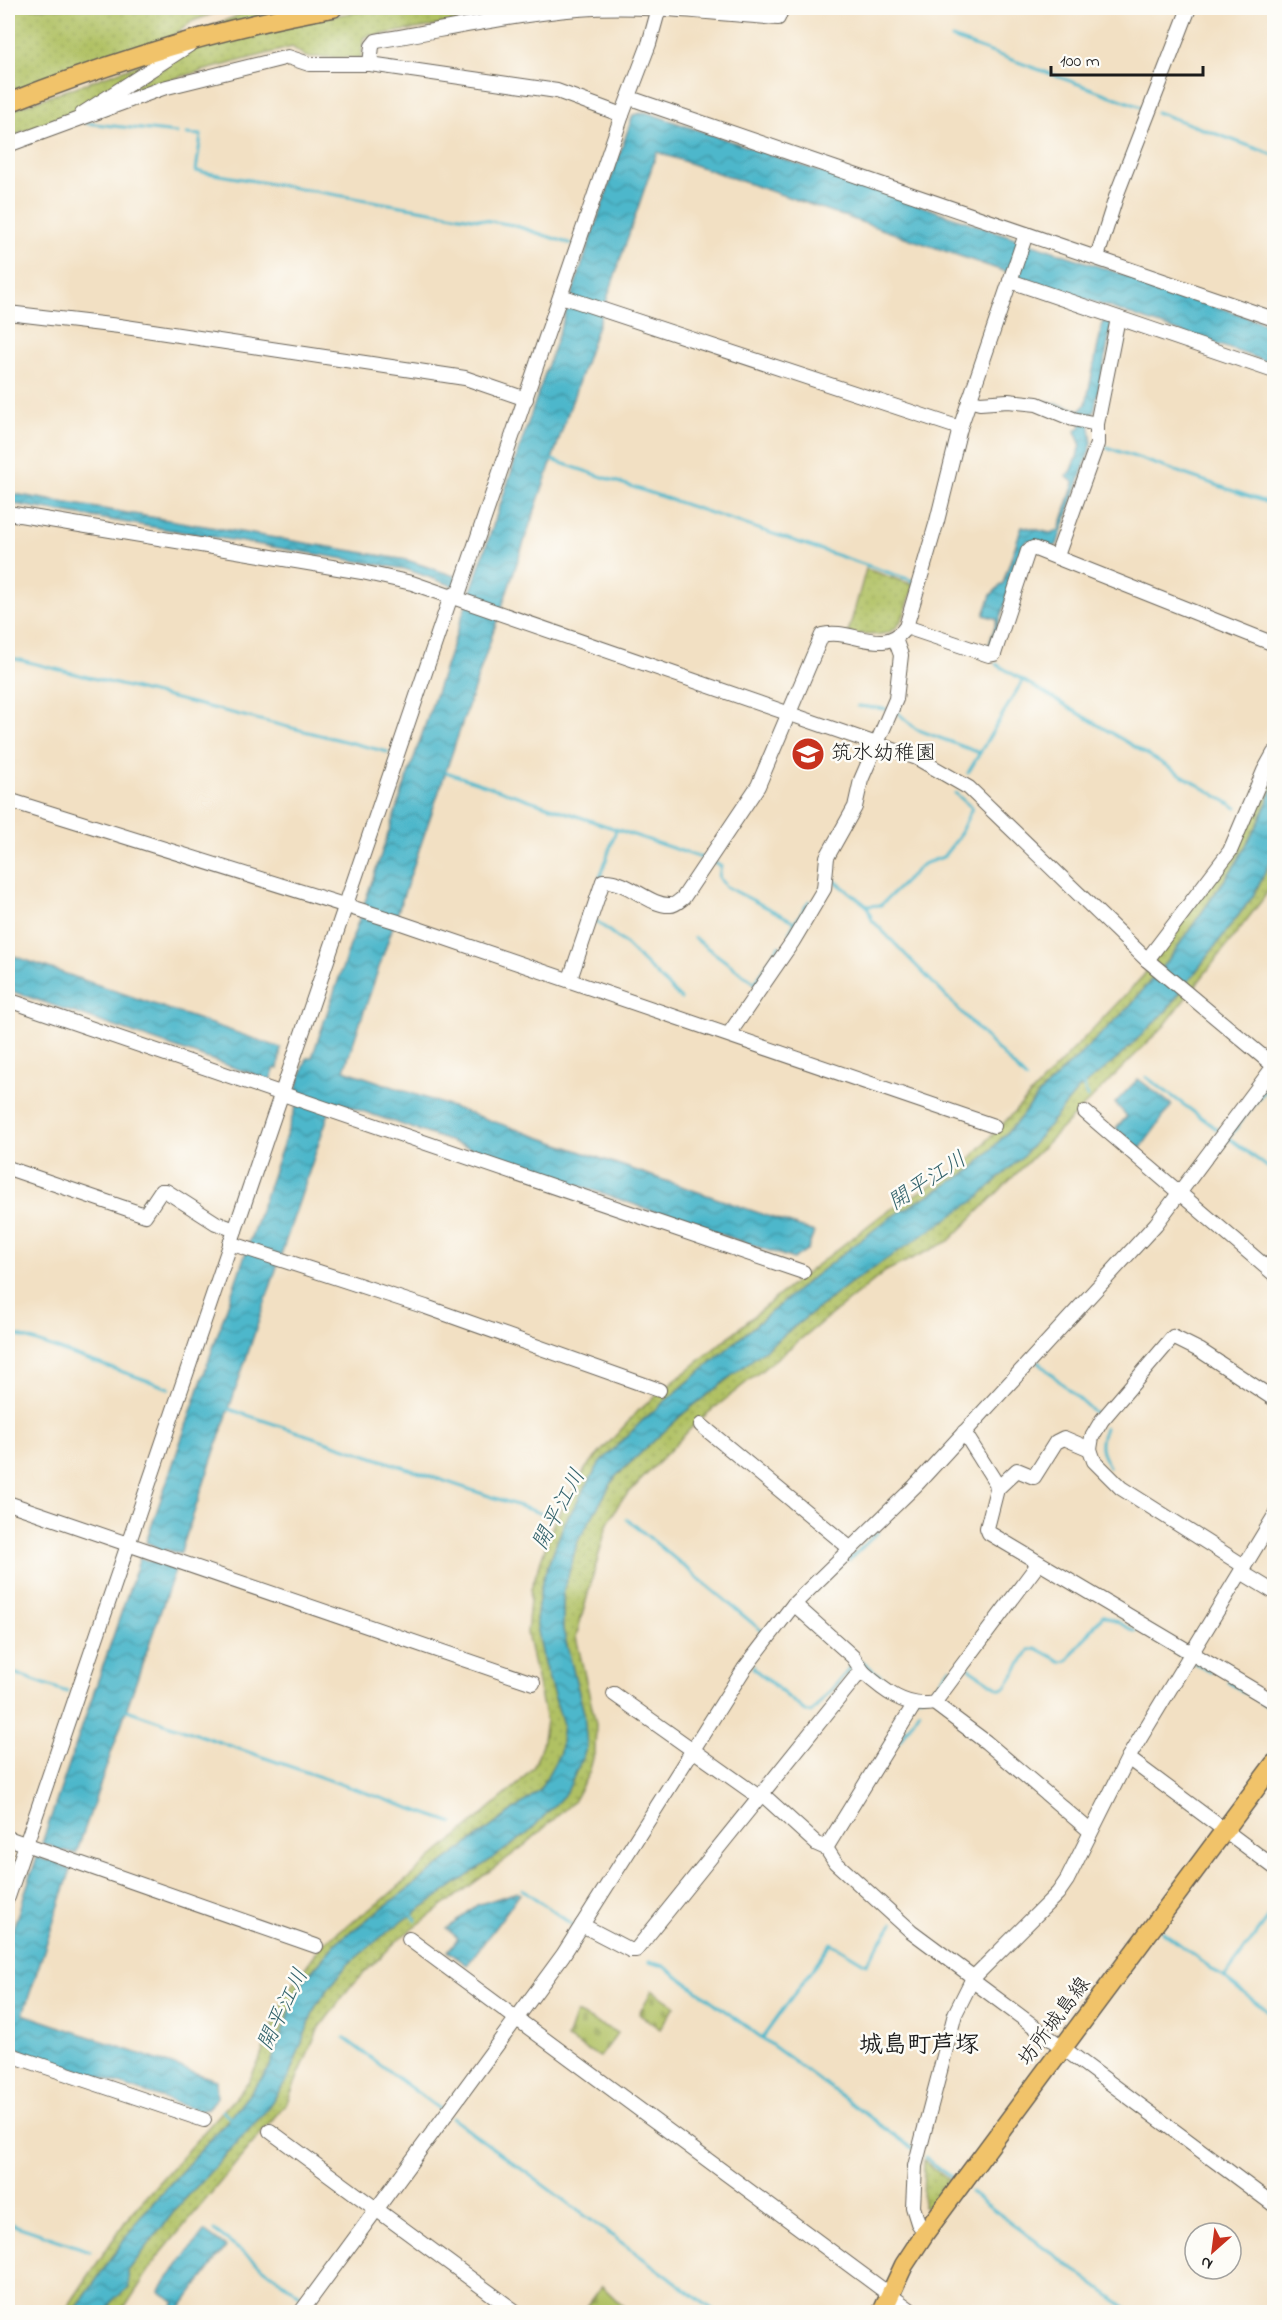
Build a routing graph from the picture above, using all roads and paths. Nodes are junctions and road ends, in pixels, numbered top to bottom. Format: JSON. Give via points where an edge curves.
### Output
{"nodes":[{"id":1,"x":333,"y":8,"type":"edge"},
{"id":2,"x":658,"y":8,"type":"edge"},
{"id":3,"x":782,"y":8,"type":"edge"},
{"id":4,"x":1189,"y":8,"type":"edge"},
{"id":5,"x":192,"y":40,"type":"junction"},
{"id":6,"x":370,"y":64,"type":"junction"},
{"id":7,"x":630,"y":98,"type":"junction"},
{"id":8,"x":8,"y":103,"type":"edge"},
{"id":9,"x":622,"y":115,"type":"junction"},
{"id":10,"x":79,"y":118,"type":"junction"},
{"id":11,"x":8,"y":145,"type":"edge"},
{"id":12,"x":1026,"y":234,"type":"junction"},
{"id":13,"x":1097,"y":257,"type":"junction"},
{"id":14,"x":1010,"y":280,"type":"junction"},
{"id":15,"x":565,"y":296,"type":"junction"},
{"id":16,"x":8,"y":313,"type":"edge"},
{"id":17,"x":1118,"y":318,"type":"junction"},
{"id":18,"x":1275,"y":319,"type":"edge"},
{"id":19,"x":1275,"y":371,"type":"edge"},
{"id":20,"x":526,"y":399,"type":"junction"},
{"id":21,"x":969,"y":400,"type":"junction"},
{"id":22,"x":1090,"y":422,"type":"junction"},
{"id":23,"x":960,"y":428,"type":"junction"},
{"id":24,"x":9,"y":518,"type":"edge"},
{"id":25,"x":1057,"y":556,"type":"junction"},
{"id":26,"x":452,"y":596,"type":"junction"},
{"id":27,"x":906,"y":627,"type":"junction"},
{"id":28,"x":895,"y":639,"type":"junction"},
{"id":29,"x":1275,"y":644,"type":"edge"},
{"id":30,"x":789,"y":714,"type":"junction"},
{"id":31,"x":876,"y":744,"type":"junction"},
{"id":32,"x":1275,"y":753,"type":"edge"},
{"id":33,"x":8,"y":800,"type":"edge"},
{"id":34,"x":353,"y":907,"type":"junction"},
{"id":35,"x":1149,"y":961,"type":"junction"},
{"id":36,"x":570,"y":979,"type":"junction"},
{"id":37,"x":8,"y":1000,"type":"edge"},
{"id":38,"x":729,"y":1034,"type":"junction"},
{"id":39,"x":1275,"y":1066,"type":"edge"},
{"id":40,"x":281,"y":1094,"type":"junction"},
{"id":41,"x":1085,"y":1112,"type":"dead end"},
{"id":42,"x":994,"y":1126,"type":"dead end"},
{"id":43,"x":8,"y":1168,"type":"edge"},
{"id":44,"x":1180,"y":1194,"type":"junction"},
{"id":45,"x":236,"y":1240,"type":"junction"},
{"id":46,"x":803,"y":1272,"type":"dead end"},
{"id":47,"x":1275,"y":1274,"type":"edge"},
{"id":48,"x":659,"y":1390,"type":"dead end"},
{"id":49,"x":1275,"y":1399,"type":"edge"},
{"id":50,"x":701,"y":1425,"type":"dead end"},
{"id":51,"x":964,"y":1432,"type":"junction"},
{"id":52,"x":1090,"y":1449,"type":"junction"},
{"id":53,"x":997,"y":1489,"type":"junction"},
{"id":54,"x":8,"y":1503,"type":"edge"},
{"id":55,"x":1275,"y":1517,"type":"edge"},
{"id":56,"x":127,"y":1545,"type":"junction"},
{"id":57,"x":851,"y":1549,"type":"junction"},
{"id":58,"x":1039,"y":1563,"type":"junction"},
{"id":59,"x":1243,"y":1569,"type":"junction"},
{"id":60,"x":1275,"y":1592,"type":"edge"},
{"id":61,"x":794,"y":1604,"type":"junction"},
{"id":62,"x":1192,"y":1653,"type":"junction"},
{"id":63,"x":863,"y":1672,"type":"junction"},
{"id":64,"x":533,"y":1683,"type":"dead end"},
{"id":65,"x":614,"y":1694,"type":"dead end"},
{"id":66,"x":1275,"y":1702,"type":"edge"},
{"id":67,"x":934,"y":1703,"type":"junction"},
{"id":68,"x":914,"y":1705,"type":"junction"},
{"id":69,"x":693,"y":1751,"type":"junction"},
{"id":70,"x":1128,"y":1758,"type":"junction"},
{"id":71,"x":1275,"y":1764,"type":"edge"},
{"id":72,"x":760,"y":1796,"type":"junction"},
{"id":73,"x":1225,"y":1830,"type":"junction"},
{"id":74,"x":1090,"y":1831,"type":"junction"},
{"id":75,"x":8,"y":1838,"type":"edge"},
{"id":76,"x":26,"y":1844,"type":"junction"},
{"id":77,"x":826,"y":1848,"type":"junction"},
{"id":78,"x":1275,"y":1867,"type":"edge"},
{"id":79,"x":8,"y":1897,"type":"edge"},
{"id":80,"x":582,"y":1925,"type":"junction"},
{"id":81,"x":409,"y":1939,"type":"dead end"},
{"id":82,"x":316,"y":1946,"type":"dead end"},
{"id":83,"x":973,"y":1978,"type":"junction"},
{"id":84,"x":516,"y":2020,"type":"junction"},
{"id":85,"x":1063,"y":2048,"type":"junction"},
{"id":86,"x":8,"y":2054,"type":"edge"},
{"id":87,"x":204,"y":2120,"type":"dead end"},
{"id":88,"x":270,"y":2132,"type":"dead end"},
{"id":89,"x":1275,"y":2205,"type":"edge"},
{"id":90,"x":376,"y":2210,"type":"junction"},
{"id":91,"x":925,"y":2233,"type":"junction"},
{"id":92,"x":888,"y":2294,"type":"junction"},
{"id":93,"x":301,"y":2313,"type":"edge"},
{"id":94,"x":516,"y":2313,"type":"edge"},
{"id":95,"x":882,"y":2313,"type":"edge"},
{"id":96,"x":913,"y":2313,"type":"edge"}],
"edges":[{"from":1,"to":5,"type":"main road"},
{"from":2,"to":3,"type":"street","via":[[778,18]]},
{"from":2,"to":6,"type":"street","via":[[569,10],[376,40]]},
{"from":2,"to":7,"type":"street"},
{"from":4,"to":13,"type":"street","via":[[1118,191]]},
{"from":5,"to":8,"type":"main road"},
{"from":5,"to":10,"type":"street"},
{"from":6,"to":9,"type":"street","via":[[556,91]]},
{"from":6,"to":10,"type":"street","via":[[309,64],[288,57],[163,88]]},
{"from":7,"to":9,"type":"street"},
{"from":7,"to":12,"type":"street"},
{"from":9,"to":15,"type":"street"},
{"from":10,"to":11,"type":"street"},
{"from":12,"to":13,"type":"street"},
{"from":12,"to":14,"type":"street"},
{"from":13,"to":18,"type":"street"},
{"from":14,"to":17,"type":"street"},
{"from":14,"to":21,"type":"street"},
{"from":15,"to":20,"type":"street"},
{"from":15,"to":23,"type":"street"},
{"from":16,"to":20,"type":"street","via":[[465,378]]},
{"from":17,"to":19,"type":"street"},
{"from":17,"to":22,"type":"street"},
{"from":20,"to":26,"type":"street","via":[[459,592]]},
{"from":21,"to":22,"type":"street","via":[[1037,404]]},
{"from":21,"to":23,"type":"street"},
{"from":22,"to":25,"type":"street","via":[[1097,444]]},
{"from":23,"to":27,"type":"street"},
{"from":24,"to":26,"type":"street","via":[[362,572]]},
{"from":25,"to":27,"type":"street","via":[[1029,549],[994,654]]},
{"from":25,"to":29,"type":"street"},
{"from":26,"to":30,"type":"street"},
{"from":26,"to":34,"type":"street"},
{"from":27,"to":28,"type":"street"},
{"from":28,"to":30,"type":"street","via":[[880,642],[822,635]]},
{"from":28,"to":31,"type":"street","via":[[901,655],[896,699]]},
{"from":30,"to":31,"type":"street"},
{"from":30,"to":36,"type":"street","via":[[750,800],[683,898],[667,905],[627,886],[603,881]]},
{"from":31,"to":35,"type":"street","via":[[917,758],[969,788]]},
{"from":31,"to":38,"type":"street","via":[[855,807],[827,857],[822,893]]},
{"from":32,"to":35,"type":"street","via":[[1263,771],[1230,850]]},
{"from":33,"to":34,"type":"street"},
{"from":34,"to":36,"type":"street"},
{"from":34,"to":40,"type":"street"},
{"from":35,"to":39,"type":"street"},
{"from":36,"to":38,"type":"street"},
{"from":37,"to":40,"type":"street"},
{"from":38,"to":42,"type":"street"},
{"from":39,"to":44,"type":"street"},
{"from":40,"to":45,"type":"street"},
{"from":40,"to":46,"type":"street"},
{"from":41,"to":44,"type":"street"},
{"from":43,"to":45,"type":"street","via":[[145,1215],[161,1191],[166,1191]]},
{"from":44,"to":47,"type":"street"},
{"from":44,"to":51,"type":"street"},
{"from":45,"to":48,"type":"street","via":[[287,1263],[426,1306]]},
{"from":45,"to":56,"type":"street"},
{"from":49,"to":52,"type":"street","via":[[1173,1337],[1102,1420]]},
{"from":50,"to":57,"type":"street"},
{"from":51,"to":53,"type":"street"},
{"from":51,"to":57,"type":"street"},
{"from":52,"to":53,"type":"street","via":[[1064,1438],[1056,1442],[1034,1477],[1017,1470]]},
{"from":52,"to":59,"type":"street","via":[[1094,1461],[1121,1488]]},
{"from":53,"to":58,"type":"street","via":[[990,1509],[989,1533]]},
{"from":54,"to":56,"type":"street"},
{"from":55,"to":59,"type":"street"},
{"from":56,"to":64,"type":"street"},
{"from":56,"to":76,"type":"street"},
{"from":57,"to":61,"type":"street"},
{"from":58,"to":62,"type":"street"},
{"from":58,"to":67,"type":"street"},
{"from":59,"to":60,"type":"street"},
{"from":59,"to":62,"type":"street"},
{"from":61,"to":63,"type":"street","via":[[853,1657]]},
{"from":61,"to":69,"type":"street","via":[[744,1669]]},
{"from":62,"to":66,"type":"street"},
{"from":62,"to":70,"type":"street"},
{"from":63,"to":68,"type":"street","via":[[885,1690]]},
{"from":63,"to":72,"type":"street"},
{"from":65,"to":69,"type":"street"},
{"from":67,"to":68,"type":"street"},
{"from":67,"to":74,"type":"street"},
{"from":68,"to":77,"type":"street"},
{"from":69,"to":72,"type":"street"},
{"from":69,"to":80,"type":"street"},
{"from":70,"to":73,"type":"street"},
{"from":70,"to":74,"type":"street"},
{"from":71,"to":73,"type":"main road","name":"坊所城島線"},
{"from":72,"to":77,"type":"street"},
{"from":72,"to":80,"type":"street","via":[[636,1950]]},
{"from":73,"to":78,"type":"street"},
{"from":73,"to":85,"type":"main road","name":"坊所城島線"},
{"from":74,"to":83,"type":"street","via":[[1058,1893]]},
{"from":75,"to":76,"type":"street"},
{"from":76,"to":79,"type":"street"},
{"from":76,"to":82,"type":"street"},
{"from":77,"to":83,"type":"street","via":[[834,1862],[910,1931]]},
{"from":80,"to":84,"type":"street"},
{"from":81,"to":84,"type":"street"},
{"from":83,"to":85,"type":"street"},
{"from":83,"to":91,"type":"street","via":[[955,2014],[915,2166],[913,2207]]},
{"from":84,"to":90,"type":"street"},
{"from":84,"to":92,"type":"street"},
{"from":85,"to":89,"type":"street"},
{"from":85,"to":91,"type":"main road","name":"坊所城島線"},
{"from":86,"to":87,"type":"street"},
{"from":88,"to":90,"type":"street"},
{"from":90,"to":93,"type":"street"},
{"from":90,"to":94,"type":"street"},
{"from":91,"to":92,"type":"main road","name":"坊所城島線"},
{"from":92,"to":95,"type":"main road","name":"坊所城島線"},
{"from":92,"to":96,"type":"street"}]}
